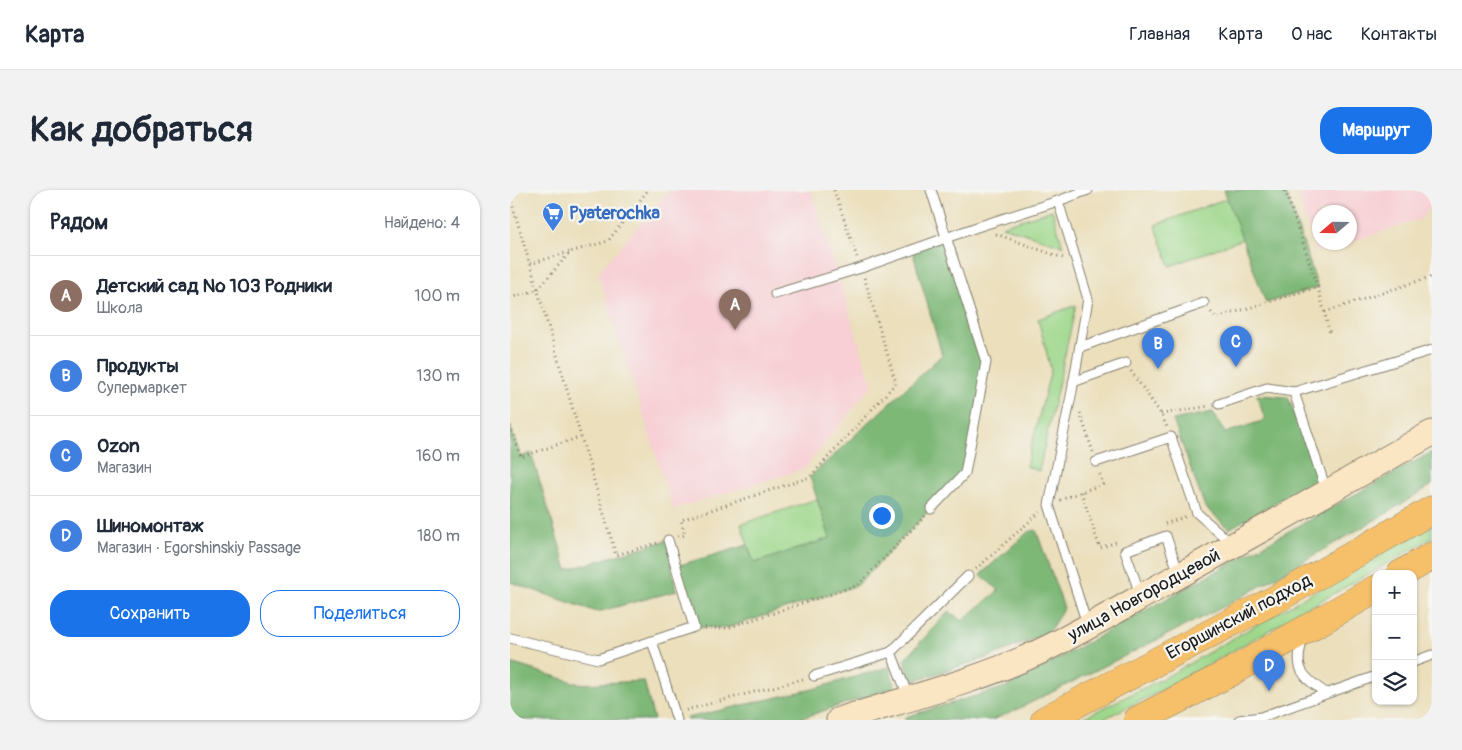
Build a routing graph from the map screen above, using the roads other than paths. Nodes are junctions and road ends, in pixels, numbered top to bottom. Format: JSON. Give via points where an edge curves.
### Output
{"nodes":[{"id":1,"x":931,"y":190,"type":"edge"},
{"id":2,"x":1088,"y":190,"type":"edge"},
{"id":3,"x":1058,"y":201,"type":"junction"},
{"id":4,"x":947,"y":238,"type":"junction"},
{"id":5,"x":775,"y":294,"type":"dead end"},
{"id":6,"x":1204,"y":303,"type":"road end"},
{"id":7,"x":1080,"y":347,"type":"junction"},
{"id":8,"x":1432,"y":350,"type":"edge"},
{"id":9,"x":1126,"y":363,"type":"road end"},
{"id":10,"x":1073,"y":382,"type":"junction"},
{"id":11,"x":1294,"y":392,"type":"junction"},
{"id":12,"x":1219,"y":404,"type":"road end"},
{"id":13,"x":1432,"y":433,"type":"edge"},
{"id":14,"x":1096,"y":462,"type":"dead end"},
{"id":15,"x":1327,"y":493,"type":"junction"},
{"id":16,"x":931,"y":509,"type":"road end"},
{"id":17,"x":1432,"y":510,"type":"edge"},
{"id":18,"x":668,"y":540,"type":"road end"},
{"id":19,"x":1234,"y":546,"type":"junction"},
{"id":20,"x":1432,"y":556,"type":"edge"},
{"id":21,"x":1408,"y":570,"type":"edge"},
{"id":22,"x":1180,"y":575,"type":"junction"},
{"id":23,"x":968,"y":576,"type":"dead end"},
{"id":24,"x":1372,"y":591,"type":"edge"},
{"id":25,"x":1141,"y":597,"type":"junction"},
{"id":26,"x":1088,"y":627,"type":"junction"},
{"id":27,"x":1306,"y":630,"type":"junction"},
{"id":28,"x":510,"y":638,"type":"edge"},
{"id":29,"x":652,"y":641,"type":"junction"},
{"id":30,"x":891,"y":652,"type":"junction"},
{"id":31,"x":1432,"y":655,"type":"edge"},
{"id":32,"x":1417,"y":661,"type":"edge"},
{"id":33,"x":814,"y":676,"type":"road end"},
{"id":34,"x":1372,"y":677,"type":"edge"},
{"id":35,"x":1326,"y":693,"type":"junction"},
{"id":36,"x":909,"y":699,"type":"junction"},
{"id":37,"x":677,"y":717,"type":"edge"},
{"id":38,"x":839,"y":720,"type":"edge"},
{"id":39,"x":1045,"y":720,"type":"edge"},
{"id":40,"x":1138,"y":720,"type":"edge"},
{"id":41,"x":1239,"y":720,"type":"edge"}],
"edges":[{"from":1,"to":4,"type":"lane"},
{"from":2,"to":3,"type":"lane"},
{"from":3,"to":4,"type":"lane"},
{"from":3,"to":7,"type":"lane","via":[[1088,299]]},
{"from":4,"to":5,"type":"lane"},
{"from":4,"to":16,"type":"lane","via":[[986,362],[965,473]]},
{"from":6,"to":7,"type":"lane"},
{"from":7,"to":10,"type":"lane"},
{"from":8,"to":11,"type":"lane"},
{"from":9,"to":10,"type":"lane"},
{"from":10,"to":26,"type":"lane","via":[[1049,505]]},
{"from":11,"to":12,"type":"lane","via":[[1267,388]]},
{"from":11,"to":15,"type":"lane"},
{"from":13,"to":15,"type":"street","name":"улица Новгородцевой"},
{"from":14,"to":19,"type":"lane","via":[[1171,437],[1197,512]]},
{"from":15,"to":19,"type":"street","name":"улица Новгородцевой"},
{"from":17,"to":39,"type":"main road","name":"Егоршинский подход","via":[[1276,599]]},
{"from":18,"to":29,"type":"lane","via":[[694,627]]},
{"from":19,"to":22,"type":"street","name":"улица Новгородцевой"},
{"from":20,"to":21,"type":"main road"},
{"from":22,"to":25,"type":"street","name":"улица Новгородцевой"},
{"from":22,"to":25,"type":"lane","via":[[1166,536],[1125,550]]},
{"from":23,"to":30,"type":"lane"},
{"from":24,"to":27,"type":"main road"},
{"from":25,"to":26,"type":"street","name":"улица Новгородцевой"},
{"from":26,"to":36,"type":"street","name":"улица Новгородцевой","via":[[1001,668]]},
{"from":27,"to":35,"type":"lane","via":[[1299,668]]},
{"from":27,"to":40,"type":"main road"},
{"from":28,"to":29,"type":"lane","via":[[598,659]]},
{"from":29,"to":37,"type":"lane"},
{"from":30,"to":33,"type":"lane"},
{"from":30,"to":36,"type":"lane"},
{"from":31,"to":32,"type":"lane"},
{"from":34,"to":35,"type":"lane"},
{"from":35,"to":41,"type":"lane","via":[[1261,717]]},
{"from":36,"to":38,"type":"street","name":"улица Новгородцевой"}]}
